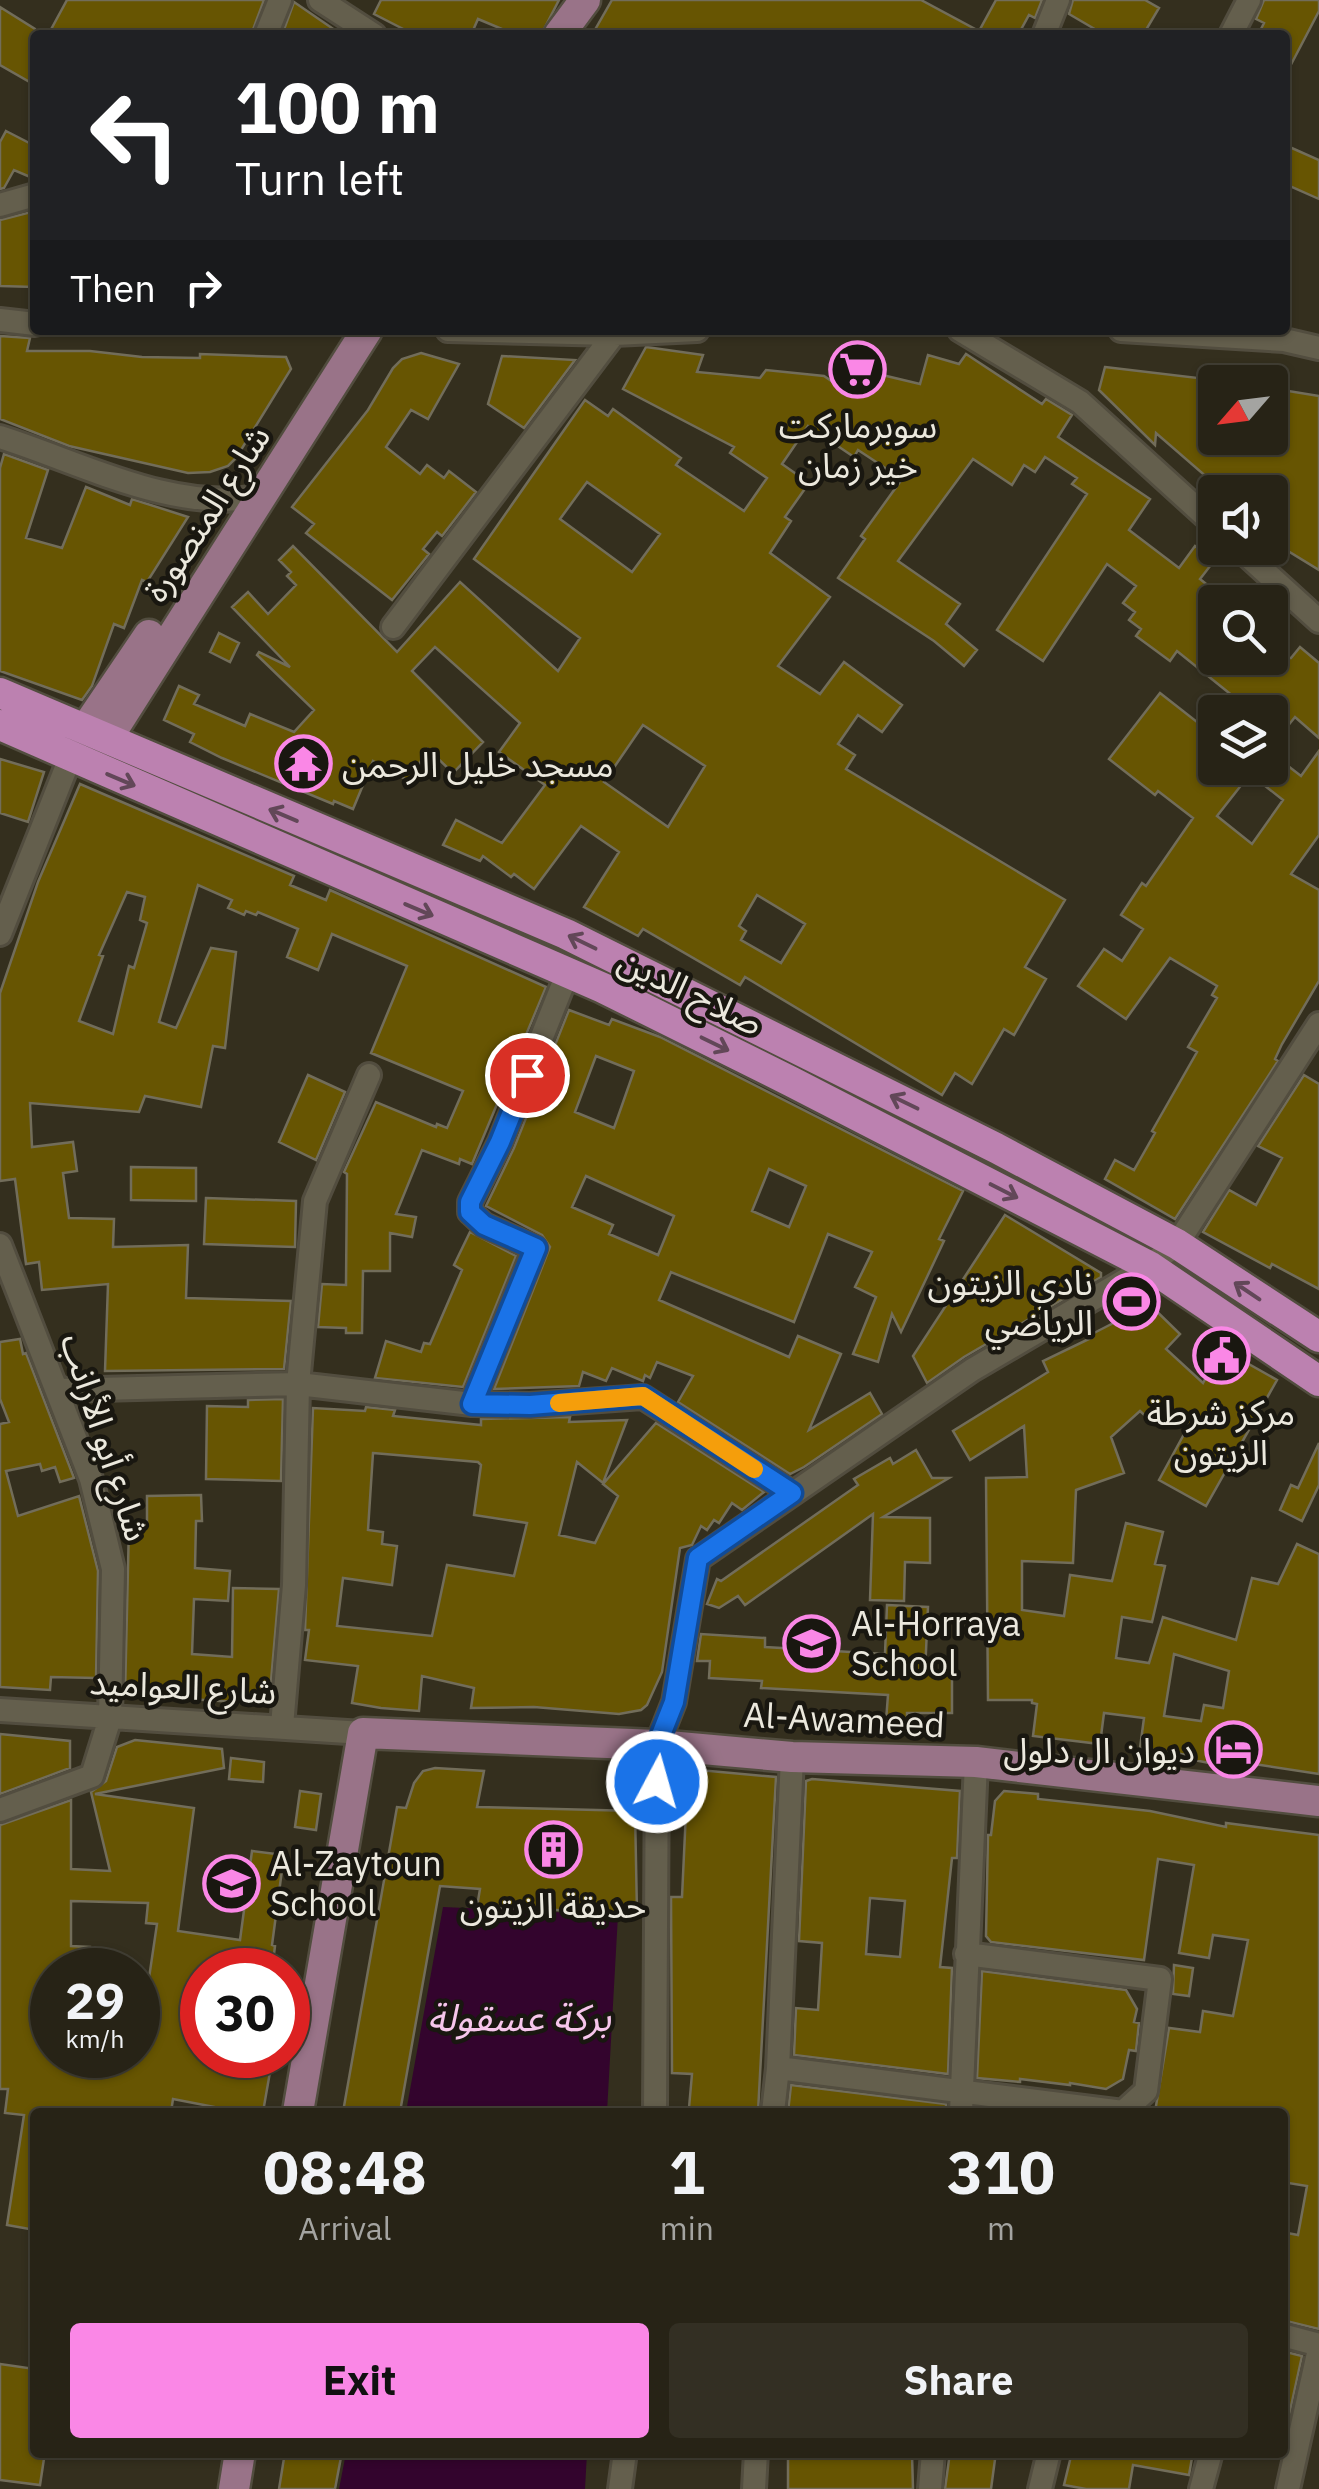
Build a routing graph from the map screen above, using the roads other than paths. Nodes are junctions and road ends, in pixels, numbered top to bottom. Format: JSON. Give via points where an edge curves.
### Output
{"nodes":[{"id":1,"x":280,"y":0,"type":"edge"},
{"id":2,"x":320,"y":0,"type":"edge"},
{"id":3,"x":585,"y":0,"type":"edge"},
{"id":4,"x":1058,"y":0,"type":"edge"},
{"id":5,"x":1249,"y":0,"type":"edge"},
{"id":6,"x":268,"y":30,"type":"edge"},
{"id":7,"x":366,"y":30,"type":"edge"},
{"id":8,"x":563,"y":30,"type":"edge"},
{"id":9,"x":1046,"y":30,"type":"edge"},
{"id":10,"x":1234,"y":30,"type":"edge"},
{"id":11,"x":30,"y":196,"type":"edge"},
{"id":12,"x":0,"y":205,"type":"edge"},
{"id":13,"x":0,"y":320,"type":"edge"},
{"id":14,"x":30,"y":323,"type":"edge"},
{"id":15,"x":344,"y":335,"type":"edge"},
{"id":16,"x":363,"y":335,"type":"edge"},
{"id":17,"x":629,"y":335,"type":"edge"},
{"id":18,"x":968,"y":335,"type":"edge"},
{"id":19,"x":1203,"y":335,"type":"edge"},
{"id":20,"x":1319,"y":348,"type":"edge"},
{"id":21,"x":0,"y":436,"type":"edge"},
{"id":22,"x":246,"y":499,"type":"junction"},
{"id":23,"x":1198,"y":510,"type":"edge"},
{"id":24,"x":1258,"y":565,"type":"edge"},
{"id":25,"x":1319,"y":620,"type":"edge"},
{"id":26,"x":393,"y":627,"type":"dead end"},
{"id":27,"x":0,"y":693,"type":"edge"},
{"id":28,"x":0,"y":725,"type":"edge"},
{"id":29,"x":98,"y":732,"type":"junction"},
{"id":30,"x":70,"y":758,"type":"junction"},
{"id":31,"x":0,"y":934,"type":"edge"},
{"id":32,"x":567,"y":974,"type":"junction"},
{"id":33,"x":1319,"y":1024,"type":"edge"},
{"id":34,"x":369,"y":1075,"type":"dead end"},
{"id":35,"x":1177,"y":1244,"type":"junction"},
{"id":36,"x":0,"y":1245,"type":"edge"},
{"id":37,"x":1149,"y":1266,"type":"junction"},
{"id":38,"x":1319,"y":1337,"type":"edge"},
{"id":39,"x":1319,"y":1380,"type":"edge"},
{"id":40,"x":298,"y":1384,"type":"junction"},
{"id":41,"x":58,"y":1390,"type":"junction"},
{"id":42,"x":472,"y":1404,"type":"junction"},
{"id":43,"x":792,"y":1493,"type":"junction"},
{"id":44,"x":0,"y":1710,"type":"edge"},
{"id":45,"x":110,"y":1718,"type":"junction"},
{"id":46,"x":282,"y":1726,"type":"junction"},
{"id":47,"x":363,"y":1733,"type":"junction"},
{"id":48,"x":657,"y":1745,"type":"junction"},
{"id":49,"x":792,"y":1757,"type":"junction"},
{"id":50,"x":976,"y":1762,"type":"junction"},
{"id":51,"x":1319,"y":1801,"type":"edge"},
{"id":52,"x":0,"y":1810,"type":"edge"},
{"id":53,"x":966,"y":1954,"type":"junction"},
{"id":54,"x":778,"y":2068,"type":"junction"},
{"id":55,"x":962,"y":2103,"type":"edge"},
{"id":56,"x":299,"y":2108,"type":"edge"},
{"id":57,"x":655,"y":2108,"type":"edge"},
{"id":58,"x":773,"y":2108,"type":"edge"},
{"id":59,"x":1051,"y":2108,"type":"edge"},
{"id":60,"x":1127,"y":2108,"type":"edge"},
{"id":61,"x":1288,"y":2337,"type":"edge"},
{"id":62,"x":1319,"y":2347,"type":"edge"},
{"id":63,"x":239,"y":2458,"type":"edge"},
{"id":64,"x":623,"y":2458,"type":"edge"},
{"id":65,"x":756,"y":2458,"type":"edge"},
{"id":66,"x":933,"y":2458,"type":"edge"},
{"id":67,"x":1047,"y":2458,"type":"edge"},
{"id":68,"x":1210,"y":2458,"type":"edge"},
{"id":69,"x":234,"y":2489,"type":"edge"},
{"id":70,"x":620,"y":2489,"type":"edge"},
{"id":71,"x":754,"y":2489,"type":"edge"},
{"id":72,"x":930,"y":2489,"type":"edge"},
{"id":73,"x":1040,"y":2489,"type":"edge"},
{"id":74,"x":1202,"y":2489,"type":"edge"},
{"id":75,"x":1288,"y":2489,"type":"edge"}],
"edges":[{"from":1,"to":6,"type":"street"},
{"from":2,"to":7,"type":"street"},
{"from":3,"to":8,"type":"main road"},
{"from":4,"to":9,"type":"street"},
{"from":5,"to":10,"type":"street"},
{"from":11,"to":12,"type":"street"},
{"from":13,"to":14,"type":"street"},
{"from":15,"to":22,"type":"main road"},
{"from":16,"to":22,"type":"main road","name":"شارع المنصورة"},
{"from":17,"to":26,"type":"street"},
{"from":18,"to":23,"type":"street","via":[[1080,402]]},
{"from":19,"to":20,"type":"street"},
{"from":21,"to":22,"type":"street","via":[[136,484]]},
{"from":22,"to":29,"type":"main road","name":"شارع المنصورة"},
{"from":24,"to":25,"type":"street"},
{"from":27,"to":29,"type":"highway","name":"صلاح الدين"},
{"from":28,"to":30,"type":"highway","name":"صلاح الدين"},
{"from":35,"to":29,"type":"highway","name":"صلاح الدين","one_way":true,"via":[[566,934]]},
{"from":30,"to":31,"type":"street"},
{"from":30,"to":32,"type":"highway","name":"صلاح الدين","one_way":true},
{"from":32,"to":37,"type":"highway","name":"صلاح الدين","one_way":true},
{"from":32,"to":42,"type":"street","via":[[470,1202],[476,1220],[536,1248]]},
{"from":33,"to":35,"type":"street"},
{"from":34,"to":40,"type":"street","via":[[315,1201]]},
{"from":35,"to":37,"type":"street"},
{"from":38,"to":35,"type":"highway","name":"صلاح الدين","one_way":true},
{"from":36,"to":41,"type":"street","name":"شارع أبو الأرانب"},
{"from":37,"to":39,"type":"highway","name":"صلاح الدين"},
{"from":37,"to":43,"type":"street","via":[[972,1370]]},
{"from":40,"to":41,"type":"street"},
{"from":40,"to":42,"type":"street"},
{"from":40,"to":46,"type":"street","via":[[294,1585]]},
{"from":41,"to":45,"type":"street","name":"شارع أبو الأرانب","via":[[91,1480],[113,1569]]},
{"from":42,"to":43,"type":"street","via":[[643,1396]]},
{"from":43,"to":48,"type":"street","via":[[698,1558],[674,1702]]},
{"from":44,"to":45,"type":"street","name":"شارع العواميد"},
{"from":45,"to":46,"type":"street","name":"شارع العواميد"},
{"from":45,"to":52,"type":"street","name":"شارع أبو الأرانب","via":[[92,1776]]},
{"from":46,"to":47,"type":"street","name":"شارع العواميد"},
{"from":47,"to":48,"type":"main road","name":"Al-Awameed"},
{"from":47,"to":56,"type":"main road"},
{"from":48,"to":49,"type":"main road","name":"Al-Awameed"},
{"from":48,"to":57,"type":"street"},
{"from":49,"to":50,"type":"main road","name":"Al-Awameed"},
{"from":49,"to":54,"type":"street"},
{"from":50,"to":51,"type":"main road","name":"Al-Awameed"},
{"from":50,"to":53,"type":"street"},
{"from":53,"to":55,"type":"street"},
{"from":53,"to":60,"type":"street","via":[[1160,1979],[1146,2091]]},
{"from":54,"to":55,"type":"street"},
{"from":54,"to":58,"type":"street"},
{"from":55,"to":59,"type":"street"},
{"from":61,"to":62,"type":"street"},
{"from":62,"to":75,"type":"street"},
{"from":63,"to":69,"type":"main road"},
{"from":64,"to":70,"type":"street"},
{"from":65,"to":71,"type":"street"},
{"from":66,"to":72,"type":"street"},
{"from":67,"to":73,"type":"street"},
{"from":68,"to":74,"type":"street"}]}
